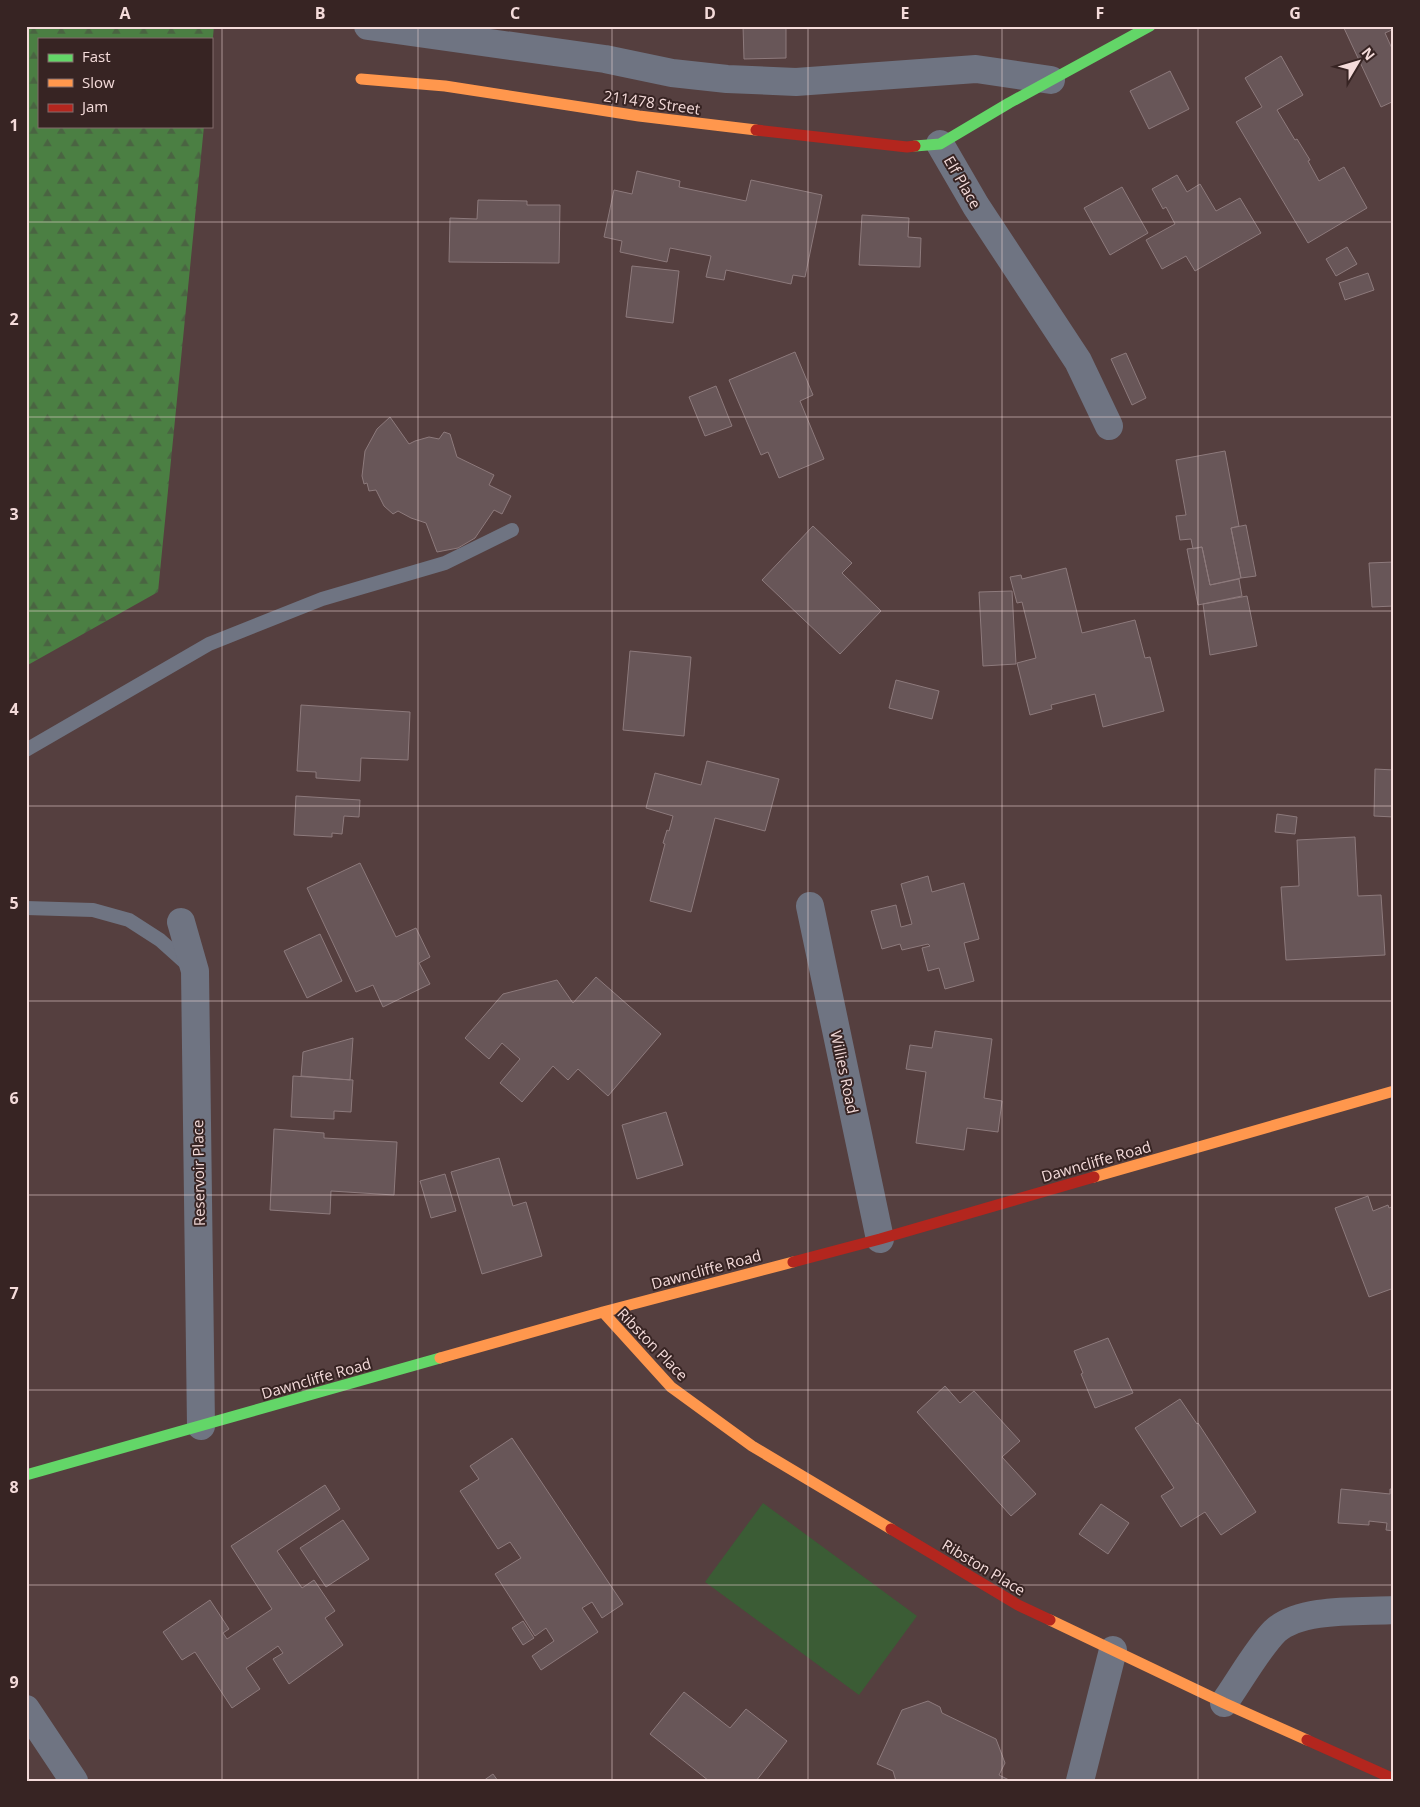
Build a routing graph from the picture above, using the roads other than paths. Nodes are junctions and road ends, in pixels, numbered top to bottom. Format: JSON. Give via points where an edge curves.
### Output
{"nodes":[{"id":1,"x":368,"y":26,"type":"edge"},
{"id":2,"x":1150,"y":26,"type":"edge"},
{"id":3,"x":361,"y":79,"type":"dead end"},
{"id":4,"x":1051,"y":80,"type":"junction"},
{"id":5,"x":940,"y":144,"type":"junction"},
{"id":6,"x":1109,"y":426,"type":"dead end"},
{"id":7,"x":512,"y":530,"type":"dead end"},
{"id":8,"x":26,"y":750,"type":"edge"},
{"id":9,"x":810,"y":906,"type":"dead end"},
{"id":10,"x":26,"y":908,"type":"edge"},
{"id":11,"x":181,"y":922,"type":"dead end"},
{"id":12,"x":195,"y":971,"type":"junction"},
{"id":13,"x":1394,"y":1091,"type":"edge"},
{"id":14,"x":880,"y":1239,"type":"junction"},
{"id":15,"x":603,"y":1312,"type":"junction"},
{"id":16,"x":201,"y":1426,"type":"junction"},
{"id":17,"x":26,"y":1475,"type":"edge"},
{"id":18,"x":1394,"y":1610,"type":"edge"},
{"id":19,"x":1113,"y":1650,"type":"junction"},
{"id":20,"x":1224,"y":1703,"type":"junction"},
{"id":21,"x":26,"y":1709,"type":"edge"},
{"id":22,"x":1394,"y":1779,"type":"edge"},
{"id":23,"x":74,"y":1781,"type":"edge"},
{"id":24,"x":1080,"y":1781,"type":"edge"}],
"edges":[{"from":1,"to":4,"type":"street","via":[[727,79],[796,82],[976,69]]},
{"from":2,"to":4,"type":"street","name":"Elf Place"},
{"from":3,"to":5,"type":"street","name":"211478 Street","via":[[445,86],[639,116],[828,139],[907,147]]},
{"from":4,"to":5,"type":"street","name":"Elf Place"},
{"from":5,"to":6,"type":"street","name":"Elf Place","via":[[976,206],[1078,362]]},
{"from":7,"to":8,"type":"lane","via":[[445,563],[322,599],[209,644]]},
{"from":9,"to":14,"type":"street","name":"Willies Road"},
{"from":10,"to":12,"type":"lane","via":[[93,910],[129,920],[160,940]]},
{"from":11,"to":12,"type":"street","name":"Reservoir Place"},
{"from":12,"to":16,"type":"street","name":"Reservoir Place"},
{"from":13,"to":14,"type":"street","name":"Dawncliffe Road"},
{"from":14,"to":15,"type":"street","name":"Dawncliffe Road"},
{"from":15,"to":16,"type":"street","name":"Dawncliffe Road"},
{"from":15,"to":19,"type":"street","name":"Ribston Place","via":[[671,1387],[752,1446],[1018,1605]]},
{"from":16,"to":17,"type":"street","name":"Dawncliffe Road"},
{"from":18,"to":20,"type":"street","via":[[1318,1613],[1291,1622],[1276,1631]]},
{"from":19,"to":20,"type":"street","name":"Ribston Place"},
{"from":19,"to":24,"type":"street"},
{"from":20,"to":22,"type":"street","name":"Ribston Place"},
{"from":21,"to":23,"type":"street"}]}
